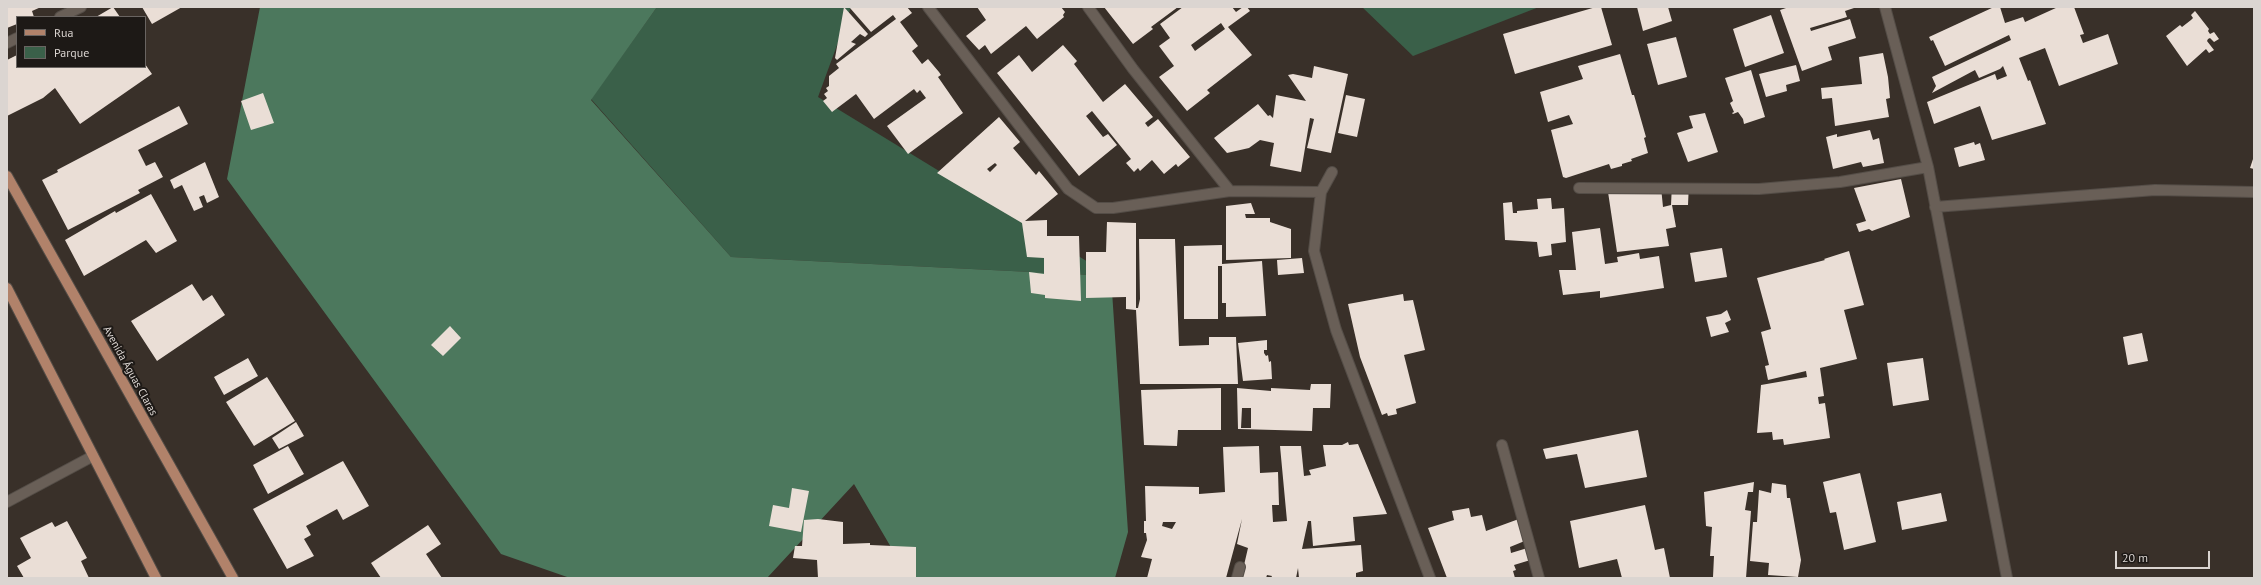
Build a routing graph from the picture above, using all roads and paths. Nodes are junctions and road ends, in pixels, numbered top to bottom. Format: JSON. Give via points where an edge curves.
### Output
{"nodes":[{"id":1,"x":81,"y":7,"type":"edge"},
{"id":2,"x":928,"y":7,"type":"edge"},
{"id":3,"x":1088,"y":7,"type":"edge"},
{"id":4,"x":1885,"y":7,"type":"edge"},
{"id":5,"x":62,"y":16,"type":"edge"},
{"id":6,"x":16,"y":38,"type":"edge"},
{"id":7,"x":7,"y":43,"type":"edge"},
{"id":8,"x":1928,"y":168,"type":"junction"},
{"id":9,"x":1332,"y":172,"type":"dead end"},
{"id":10,"x":7,"y":176,"type":"edge"},
{"id":11,"x":1579,"y":188,"type":"dead end"},
{"id":12,"x":1230,"y":191,"type":"junction"},
{"id":13,"x":1321,"y":192,"type":"junction"},
{"id":14,"x":2254,"y":192,"type":"edge"},
{"id":15,"x":1935,"y":207,"type":"junction"},
{"id":16,"x":7,"y":288,"type":"edge"},
{"id":17,"x":1502,"y":445,"type":"dead end"},
{"id":18,"x":93,"y":456,"type":"junction"},
{"id":19,"x":7,"y":502,"type":"edge"},
{"id":20,"x":1240,"y":567,"type":"dead end"},
{"id":21,"x":156,"y":578,"type":"edge"},
{"id":22,"x":233,"y":578,"type":"edge"},
{"id":23,"x":1237,"y":578,"type":"edge"},
{"id":24,"x":1430,"y":578,"type":"edge"},
{"id":25,"x":1539,"y":578,"type":"edge"},
{"id":26,"x":2007,"y":578,"type":"edge"}],
"edges":[{"from":1,"to":5,"type":"street"},
{"from":2,"to":12,"type":"street","via":[[1068,189],[1096,208],[1113,208]]},
{"from":3,"to":12,"type":"street","via":[[1133,69]]},
{"from":4,"to":8,"type":"street"},
{"from":6,"to":7,"type":"street"},
{"from":8,"to":11,"type":"street","via":[[1840,182],[1759,189]]},
{"from":8,"to":15,"type":"street"},
{"from":9,"to":13,"type":"street"},
{"from":10,"to":22,"type":"main road","name":"Avenida Águas Claras"},
{"from":12,"to":13,"type":"street"},
{"from":13,"to":24,"type":"street","via":[[1314,251],[1325,293],[1336,330]]},
{"from":14,"to":15,"type":"street","via":[[2155,190]]},
{"from":15,"to":26,"type":"street"},
{"from":16,"to":18,"type":"main road"},
{"from":17,"to":25,"type":"street"},
{"from":18,"to":19,"type":"street"},
{"from":18,"to":21,"type":"main road"},
{"from":20,"to":23,"type":"street"}]}
